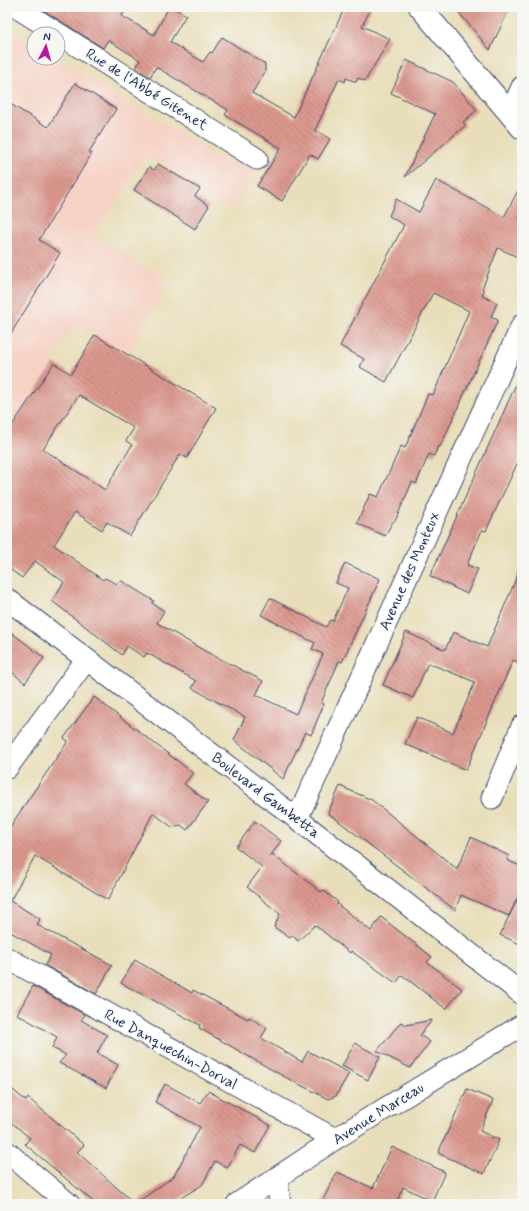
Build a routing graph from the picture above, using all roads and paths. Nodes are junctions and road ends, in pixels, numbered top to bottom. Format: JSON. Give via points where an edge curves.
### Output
{"nodes":[{"id":1,"x":16,"y":7,"type":"edge"},
{"id":2,"x":420,"y":7,"type":"edge"},
{"id":3,"x":522,"y":87,"type":"edge"},
{"id":4,"x":516,"y":121,"type":"edge"},
{"id":5,"x":257,"y":159,"type":"dead end"},
{"id":6,"x":522,"y":325,"type":"edge"},
{"id":7,"x":7,"y":599,"type":"edge"},
{"id":8,"x":86,"y":660,"type":"junction"},
{"id":9,"x":522,"y":726,"type":"edge"},
{"id":10,"x":7,"y":768,"type":"edge"},
{"id":11,"x":492,"y":798,"type":"dead end"},
{"id":12,"x":297,"y":819,"type":"junction"},
{"id":13,"x":7,"y":958,"type":"edge"},
{"id":14,"x":522,"y":994,"type":"edge"},
{"id":15,"x":522,"y":1025,"type":"edge"},
{"id":16,"x":335,"y":1139,"type":"junction"},
{"id":17,"x":7,"y":1152,"type":"edge"},
{"id":18,"x":277,"y":1178,"type":"junction"},
{"id":19,"x":69,"y":1204,"type":"edge"},
{"id":20,"x":237,"y":1204,"type":"edge"},
{"id":21,"x":280,"y":1204,"type":"edge"}],
"edges":[{"from":1,"to":5,"type":"street","name":"Rue de l'Abbé Gitenet"},
{"from":2,"to":4,"type":"street"},
{"from":3,"to":4,"type":"street"},
{"from":6,"to":12,"type":"street","name":"Avenue des Monteux"},
{"from":7,"to":8,"type":"street","name":"Boulevard Gambetta"},
{"from":8,"to":10,"type":"street"},
{"from":8,"to":12,"type":"street","name":"Boulevard Gambetta"},
{"from":9,"to":11,"type":"street"},
{"from":12,"to":14,"type":"street","name":"Boulevard Gambetta"},
{"from":13,"to":16,"type":"street","name":"Rue Danquechin-Dorval"},
{"from":15,"to":16,"type":"street","name":"Avenue Marceau"},
{"from":16,"to":18,"type":"street","name":"Avenue Marceau"},
{"from":17,"to":19,"type":"street"},
{"from":18,"to":20,"type":"street","name":"Avenue Marceau"},
{"from":18,"to":21,"type":"street"}]}
